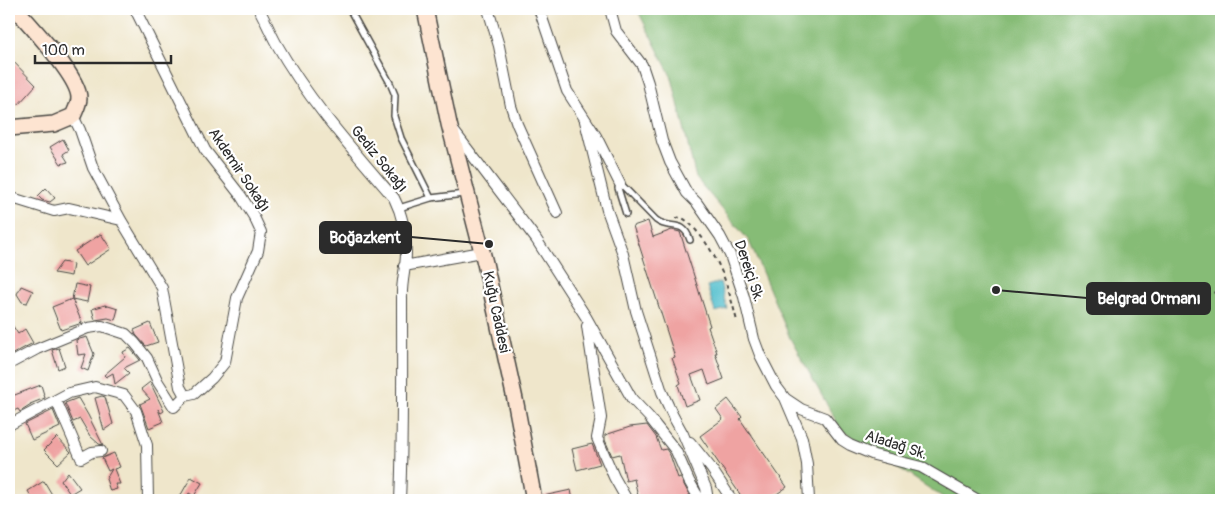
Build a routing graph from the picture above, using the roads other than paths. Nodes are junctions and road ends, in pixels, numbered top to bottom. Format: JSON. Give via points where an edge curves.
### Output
{"nodes":[{"id":1,"x":16,"y":9,"type":"edge"},
{"id":2,"x":135,"y":9,"type":"edge"},
{"id":3,"x":259,"y":9,"type":"edge"},
{"id":4,"x":349,"y":9,"type":"edge"},
{"id":5,"x":425,"y":9,"type":"edge"},
{"id":6,"x":488,"y":9,"type":"edge"},
{"id":7,"x":539,"y":9,"type":"edge"},
{"id":8,"x":610,"y":9,"type":"edge"},
{"id":9,"x":73,"y":116,"type":"junction"},
{"id":10,"x":585,"y":121,"type":"junction"},
{"id":11,"x":449,"y":124,"type":"junction"},
{"id":12,"x":9,"y":128,"type":"edge"},
{"id":13,"x":620,"y":184,"type":"junction"},
{"id":14,"x":467,"y":194,"type":"junction"},
{"id":15,"x":9,"y":197,"type":"edge"},
{"id":16,"x":431,"y":198,"type":"junction"},
{"id":17,"x":399,"y":208,"type":"junction"},
{"id":18,"x":557,"y":213,"type":"dead end"},
{"id":19,"x":626,"y":214,"type":"dead end"},
{"id":20,"x":121,"y":220,"type":"junction"},
{"id":21,"x":690,"y":240,"type":"dead end"},
{"id":22,"x":482,"y":252,"type":"junction"},
{"id":23,"x":404,"y":266,"type":"junction"},
{"id":24,"x":586,"y":317,"type":"junction"},
{"id":25,"x":9,"y":364,"type":"edge"},
{"id":26,"x":185,"y":396,"type":"junction"},
{"id":27,"x":785,"y":398,"type":"junction"},
{"id":28,"x":56,"y":400,"type":"junction"},
{"id":29,"x":9,"y":424,"type":"edge"},
{"id":30,"x":683,"y":434,"type":"junction"},
{"id":31,"x":100,"y":451,"type":"dead end"},
{"id":32,"x":148,"y":500,"type":"edge"},
{"id":33,"x":400,"y":500,"type":"edge"},
{"id":34,"x":534,"y":500,"type":"edge"},
{"id":35,"x":627,"y":500,"type":"edge"},
{"id":36,"x":700,"y":500,"type":"edge"},
{"id":37,"x":708,"y":500,"type":"edge"},
{"id":38,"x":732,"y":500,"type":"edge"},
{"id":39,"x":810,"y":500,"type":"edge"},
{"id":40,"x":978,"y":500,"type":"edge"}],
"edges":[{"from":1,"to":9,"type":"street","via":[[72,78],[80,96]]},
{"from":2,"to":26,"type":"street","name":"Akdemir Sokağı","via":[[205,150],[241,196],[261,232],[258,251],[237,298],[225,362],[194,394]]},
{"from":3,"to":17,"type":"street","name":"Gediz Sokağı","via":[[298,78]]},
{"from":4,"to":16,"type":"lane","via":[[390,83],[395,95],[394,116],[401,138]]},
{"from":5,"to":11,"type":"street","name":"Kuğu Caddesi"},
{"from":6,"to":18,"type":"street","via":[[517,124]]},
{"from":7,"to":10,"type":"street","via":[[567,91]]},
{"from":8,"to":27,"type":"street","name":"Dereiçi Sk.","via":[[616,31],[642,65],[670,162],[730,255],[760,355]]},
{"from":9,"to":12,"type":"street","via":[[54,124]]},
{"from":9,"to":20,"type":"street","via":[[93,168]]},
{"from":10,"to":13,"type":"street"},
{"from":10,"to":30,"type":"street","via":[[636,311],[662,392]]},
{"from":11,"to":14,"type":"street","name":"Kuğu Caddesi"},
{"from":11,"to":24,"type":"street","via":[[536,239]]},
{"from":13,"to":19,"type":"lane","via":[[618,188]]},
{"from":13,"to":21,"type":"lane","via":[[661,224],[681,226],[688,232]]},
{"from":14,"to":16,"type":"lane"},
{"from":14,"to":22,"type":"street","name":"Kuğu Caddesi"},
{"from":15,"to":20,"type":"street","via":[[54,211],[69,208]]},
{"from":16,"to":17,"type":"lane"},
{"from":17,"to":23,"type":"street","name":"Gediz Sokağı","via":[[406,253]]},
{"from":20,"to":26,"type":"street","via":[[162,288],[180,387]]},
{"from":22,"to":23,"type":"street"},
{"from":22,"to":34,"type":"street","name":"Kuğu Caddesi"},
{"from":23,"to":33,"type":"street","name":"Gediz Sokağı"},
{"from":24,"to":35,"type":"street","via":[[601,418],[597,438]]},
{"from":24,"to":36,"type":"street","via":[[632,400],[676,451]]},
{"from":25,"to":26,"type":"street","via":[[57,340],[102,326],[126,334],[135,344],[174,407]]},
{"from":27,"to":39,"type":"street","name":"Dereiçi Sk.","via":[[802,438],[808,464]]},
{"from":27,"to":40,"type":"street","name":"Aladağ Sk.","via":[[801,409],[825,418],[850,445],[921,467]]},
{"from":28,"to":29,"type":"street"},
{"from":28,"to":31,"type":"street","via":[[81,458]]},
{"from":28,"to":32,"type":"street","via":[[95,387],[124,395],[136,411],[148,444]]},
{"from":30,"to":37,"type":"street"},
{"from":30,"to":38,"type":"street","via":[[712,468]]}]}
